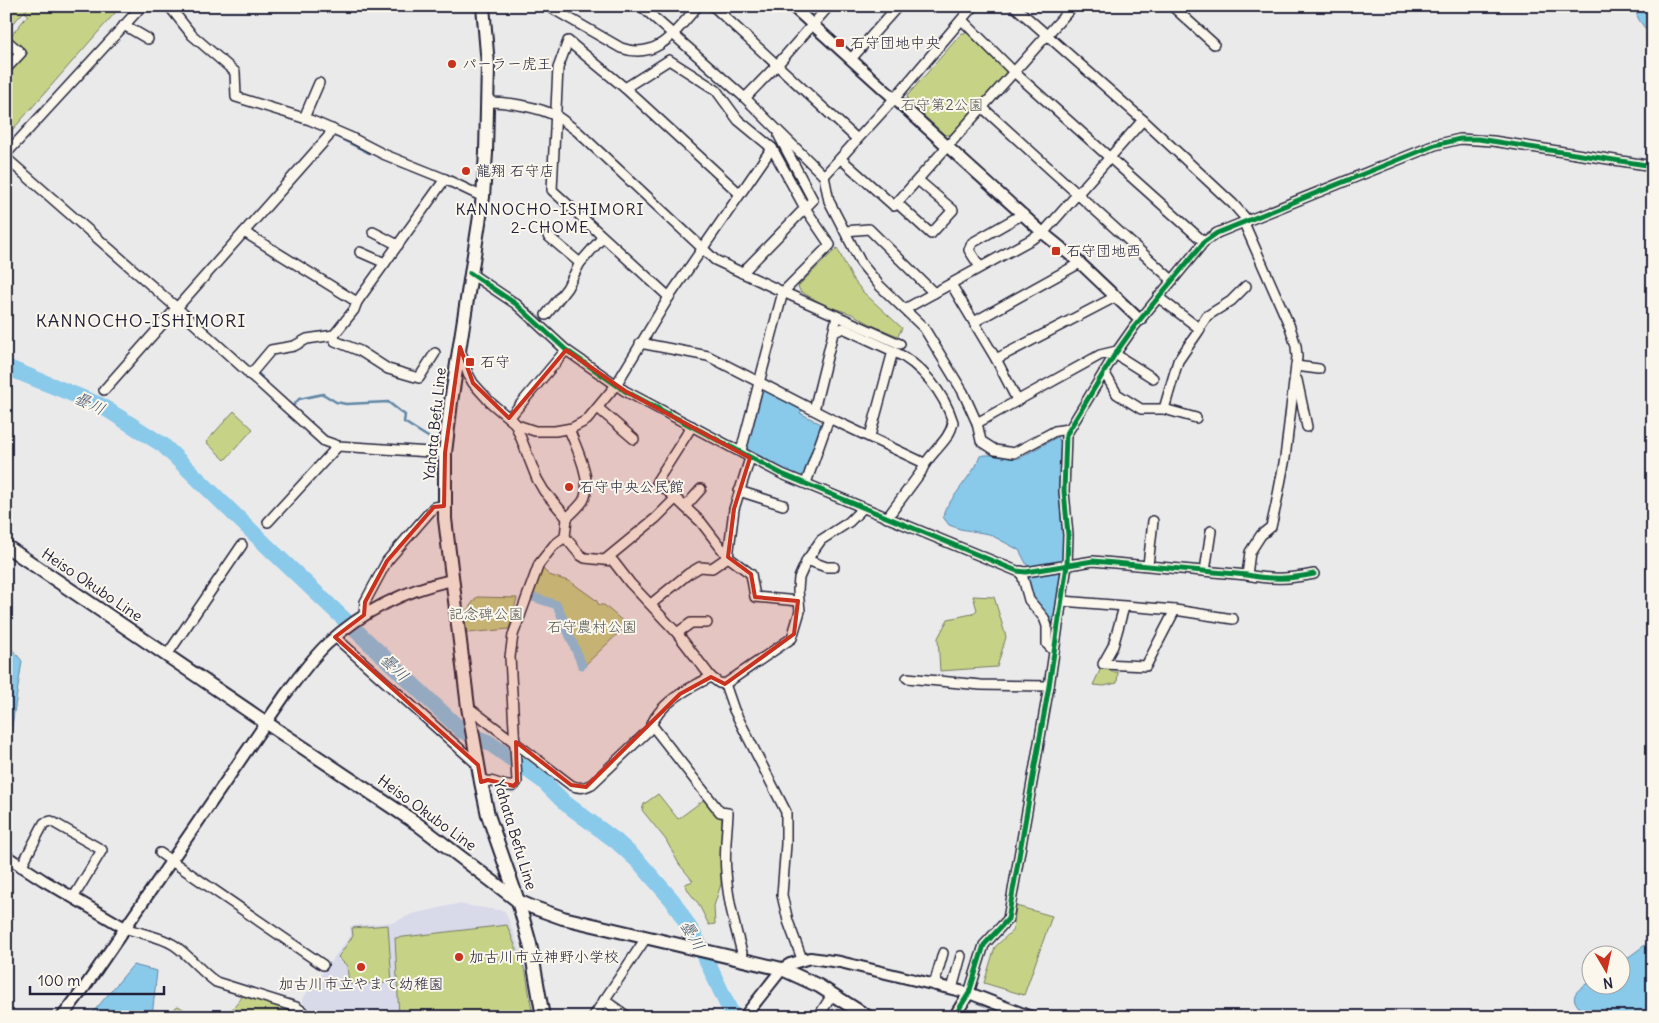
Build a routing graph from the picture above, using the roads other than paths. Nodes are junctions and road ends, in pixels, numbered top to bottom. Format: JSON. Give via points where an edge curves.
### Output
{"nodes":[{"id":1,"x":142,"y":6,"type":"edge"},
{"id":2,"x":169,"y":6,"type":"edge"},
{"id":3,"x":484,"y":6,"type":"edge"},
{"id":4,"x":548,"y":6,"type":"edge"},
{"id":5,"x":641,"y":6,"type":"edge"},
{"id":6,"x":698,"y":6,"type":"edge"},
{"id":7,"x":713,"y":6,"type":"edge"},
{"id":8,"x":792,"y":6,"type":"edge"},
{"id":9,"x":829,"y":6,"type":"edge"},
{"id":10,"x":898,"y":6,"type":"edge"},
{"id":11,"x":973,"y":6,"type":"edge"},
{"id":12,"x":1014,"y":6,"type":"edge"},
{"id":13,"x":1073,"y":6,"type":"edge"},
{"id":14,"x":1172,"y":6,"type":"edge"},
{"id":15,"x":962,"y":20,"type":"junction"},
{"id":16,"x":124,"y":25,"type":"junction"},
{"id":17,"x":812,"y":25,"type":"junction"},
{"id":18,"x":672,"y":34,"type":"junction"},
{"id":19,"x":1046,"y":36,"type":"junction"},
{"id":20,"x":148,"y":39,"type":"dead end"},
{"id":21,"x":6,"y":40,"type":"edge"},
{"id":22,"x":1214,"y":44,"type":"dead end"},
{"id":23,"x":851,"y":59,"type":"junction"},
{"id":24,"x":777,"y":65,"type":"junction"},
{"id":25,"x":6,"y":70,"type":"edge"},
{"id":26,"x":1014,"y":72,"type":"junction"},
{"id":27,"x":319,"y":83,"type":"dead end"},
{"id":28,"x":625,"y":88,"type":"junction"},
{"id":29,"x":745,"y":98,"type":"junction"},
{"id":30,"x":894,"y":99,"type":"junction"},
{"id":31,"x":488,"y":102,"type":"junction"},
{"id":32,"x":982,"y":108,"type":"junction"},
{"id":33,"x":556,"y":116,"type":"junction"},
{"id":34,"x":304,"y":118,"type":"junction"},
{"id":35,"x":1143,"y":120,"type":"junction"},
{"id":36,"x":774,"y":127,"type":"junction"},
{"id":37,"x":332,"y":129,"type":"junction"},
{"id":38,"x":857,"y":140,"type":"junction"},
{"id":39,"x":948,"y":147,"type":"junction"},
{"id":40,"x":772,"y":148,"type":"junction"},
{"id":41,"x":6,"y":154,"type":"edge"},
{"id":42,"x":6,"y":158,"type":"edge"},
{"id":43,"x":1110,"y":158,"type":"junction"},
{"id":44,"x":841,"y":159,"type":"junction"},
{"id":45,"x":1653,"y":166,"type":"edge"},
{"id":46,"x":824,"y":176,"type":"junction"},
{"id":47,"x":445,"y":179,"type":"junction"},
{"id":48,"x":918,"y":180,"type":"junction"},
{"id":49,"x":740,"y":194,"type":"junction"},
{"id":50,"x":1077,"y":194,"type":"junction"},
{"id":51,"x":483,"y":198,"type":"junction"},
{"id":52,"x":897,"y":203,"type":"junction"},
{"id":53,"x":805,"y":208,"type":"junction"},
{"id":54,"x":1023,"y":214,"type":"junction"},
{"id":55,"x":1246,"y":222,"type":"junction"},
{"id":56,"x":845,"y":231,"type":"junction"},
{"id":57,"x":244,"y":232,"type":"junction"},
{"id":58,"x":373,"y":232,"type":"dead end"},
{"id":59,"x":1043,"y":233,"type":"junction"},
{"id":60,"x":548,"y":236,"type":"dead end"},
{"id":61,"x":602,"y":238,"type":"junction"},
{"id":62,"x":1204,"y":242,"type":"junction"},
{"id":63,"x":398,"y":245,"type":"junction"},
{"id":64,"x":704,"y":248,"type":"junction"},
{"id":65,"x":360,"y":252,"type":"dead end"},
{"id":66,"x":580,"y":263,"type":"junction"},
{"id":67,"x":1080,"y":263,"type":"junction"},
{"id":68,"x":385,"y":264,"type":"junction"},
{"id":69,"x":980,"y":267,"type":"junction"},
{"id":70,"x":470,"y":273,"type":"junction"},
{"id":71,"x":742,"y":274,"type":"junction"},
{"id":72,"x":1172,"y":280,"type":"junction"},
{"id":73,"x":951,"y":284,"type":"junction"},
{"id":74,"x":1246,"y":286,"type":"dead end"},
{"id":75,"x":783,"y":292,"type":"junction"},
{"id":76,"x":934,"y":293,"type":"junction"},
{"id":77,"x":1117,"y":296,"type":"junction"},
{"id":78,"x":669,"y":297,"type":"junction"},
{"id":79,"x":1158,"y":297,"type":"junction"},
{"id":80,"x":357,"y":302,"type":"junction"},
{"id":81,"x":177,"y":308,"type":"junction"},
{"id":82,"x":905,"y":309,"type":"junction"},
{"id":83,"x":546,"y":315,"type":"dead end"},
{"id":84,"x":837,"y":317,"type":"junction"},
{"id":85,"x":1140,"y":320,"type":"junction"},
{"id":86,"x":974,"y":322,"type":"junction"},
{"id":87,"x":1199,"y":328,"type":"junction"},
{"id":88,"x":835,"y":332,"type":"junction"},
{"id":89,"x":334,"y":335,"type":"junction"},
{"id":90,"x":640,"y":343,"type":"junction"},
{"id":91,"x":460,"y":347,"type":"junction"},
{"id":92,"x":897,"y":348,"type":"junction"},
{"id":93,"x":566,"y":350,"type":"junction"},
{"id":94,"x":1116,"y":352,"type":"junction"},
{"id":95,"x":435,"y":354,"type":"dead end"},
{"id":96,"x":996,"y":359,"type":"junction"},
{"id":97,"x":1296,"y":369,"type":"junction"},
{"id":98,"x":1319,"y":370,"type":"dead end"},
{"id":99,"x":1104,"y":372,"type":"junction"},
{"id":100,"x":250,"y":375,"type":"junction"},
{"id":101,"x":1152,"y":378,"type":"dead end"},
{"id":102,"x":759,"y":383,"type":"junction"},
{"id":103,"x":616,"y":385,"type":"junction"},
{"id":104,"x":104,"y":390,"type":"dead end"},
{"id":105,"x":1017,"y":400,"type":"junction"},
{"id":106,"x":598,"y":408,"type":"junction"},
{"id":107,"x":1164,"y":409,"type":"junction"},
{"id":108,"x":814,"y":410,"type":"junction"},
{"id":109,"x":829,"y":418,"type":"junction"},
{"id":110,"x":1196,"y":418,"type":"dead end"},
{"id":111,"x":512,"y":421,"type":"junction"},
{"id":112,"x":977,"y":423,"type":"junction"},
{"id":113,"x":692,"y":426,"type":"junction"},
{"id":114,"x":1307,"y":427,"type":"dead end"},
{"id":115,"x":569,"y":429,"type":"junction"},
{"id":116,"x":1068,"y":429,"type":"junction"},
{"id":117,"x":870,"y":436,"type":"junction"},
{"id":118,"x":634,"y":439,"type":"dead end"},
{"id":119,"x":338,"y":446,"type":"junction"},
{"id":120,"x":741,"y":451,"type":"junction"},
{"id":121,"x":445,"y":453,"type":"junction"},
{"id":122,"x":750,"y":458,"type":"junction"},
{"id":123,"x":924,"y":463,"type":"junction"},
{"id":124,"x":806,"y":483,"type":"junction"},
{"id":125,"x":701,"y":489,"type":"dead end"},
{"id":126,"x":739,"y":490,"type":"junction"},
{"id":127,"x":676,"y":498,"type":"junction"},
{"id":128,"x":783,"y":505,"type":"dead end"},
{"id":129,"x":444,"y":506,"type":"junction"},
{"id":130,"x":685,"y":507,"type":"junction"},
{"id":131,"x":863,"y":508,"type":"junction"},
{"id":132,"x":567,"y":518,"type":"junction"},
{"id":133,"x":887,"y":518,"type":"junction"},
{"id":134,"x":1153,"y":521,"type":"dead end"},
{"id":135,"x":268,"y":522,"type":"dead end"},
{"id":136,"x":1211,"y":531,"type":"dead end"},
{"id":137,"x":565,"y":537,"type":"junction"},
{"id":138,"x":242,"y":545,"type":"dead end"},
{"id":139,"x":6,"y":546,"type":"edge"},
{"id":140,"x":728,"y":557,"type":"junction"},
{"id":141,"x":606,"y":559,"type":"junction"},
{"id":142,"x":807,"y":560,"type":"junction"},
{"id":143,"x":1067,"y":564,"type":"junction"},
{"id":144,"x":1148,"y":565,"type":"junction"},
{"id":145,"x":834,"y":567,"type":"dead end"},
{"id":146,"x":1205,"y":571,"type":"junction"},
{"id":147,"x":1021,"y":572,"type":"junction"},
{"id":148,"x":1314,"y":574,"type":"dead end"},
{"id":149,"x":1247,"y":575,"type":"junction"},
{"id":150,"x":452,"y":580,"type":"junction"},
{"id":151,"x":798,"y":601,"type":"junction"},
{"id":152,"x":1062,"y":601,"type":"junction"},
{"id":153,"x":651,"y":604,"type":"junction"},
{"id":154,"x":1124,"y":607,"type":"junction"},
{"id":155,"x":1175,"y":610,"type":"junction"},
{"id":156,"x":364,"y":615,"type":"junction"},
{"id":157,"x":1216,"y":616,"type":"junction"},
{"id":158,"x":1233,"y":619,"type":"dead end"},
{"id":159,"x":707,"y":623,"type":"dead end"},
{"id":160,"x":1215,"y":626,"type":"dead end"},
{"id":161,"x":677,"y":634,"type":"junction"},
{"id":162,"x":335,"y":637,"type":"junction"},
{"id":163,"x":1054,"y":651,"type":"junction"},
{"id":164,"x":167,"y":655,"type":"junction"},
{"id":165,"x":711,"y":677,"type":"junction"},
{"id":166,"x":907,"y":678,"type":"dead end"},
{"id":167,"x":725,"y":684,"type":"junction"},
{"id":168,"x":1049,"y":686,"type":"junction"},
{"id":169,"x":468,"y":707,"type":"junction"},
{"id":170,"x":266,"y":723,"type":"junction"},
{"id":171,"x":651,"y":724,"type":"junction"},
{"id":172,"x":516,"y":742,"type":"junction"},
{"id":173,"x":478,"y":765,"type":"junction"},
{"id":174,"x":481,"y":782,"type":"junction"},
{"id":175,"x":160,"y":853,"type":"dead end"},
{"id":176,"x":6,"y":856,"type":"edge"},
{"id":177,"x":171,"y":861,"type":"junction"},
{"id":178,"x":21,"y":867,"type":"junction"},
{"id":179,"x":73,"y":898,"type":"junction"},
{"id":180,"x":518,"y":901,"type":"junction"},
{"id":181,"x":125,"y":928,"type":"junction"},
{"id":182,"x":646,"y":938,"type":"junction"},
{"id":183,"x":943,"y":953,"type":"dead end"},
{"id":184,"x":961,"y":956,"type":"dead end"},
{"id":185,"x":802,"y":959,"type":"junction"},
{"id":186,"x":742,"y":960,"type":"junction"},
{"id":187,"x":323,"y":965,"type":"dead end"},
{"id":188,"x":782,"y":970,"type":"junction"},
{"id":189,"x":934,"y":986,"type":"junction"},
{"id":190,"x":952,"y":989,"type":"junction"},
{"id":191,"x":968,"y":993,"type":"junction"},
{"id":192,"x":832,"y":995,"type":"junction"},
{"id":193,"x":604,"y":1000,"type":"junction"},
{"id":194,"x":746,"y":1015,"type":"edge"},
{"id":195,"x":62,"y":1017,"type":"edge"},
{"id":196,"x":310,"y":1017,"type":"edge"},
{"id":197,"x":543,"y":1017,"type":"edge"},
{"id":198,"x":593,"y":1017,"type":"edge"},
{"id":199,"x":628,"y":1017,"type":"edge"},
{"id":200,"x":818,"y":1017,"type":"edge"},
{"id":201,"x":868,"y":1017,"type":"edge"},
{"id":202,"x":954,"y":1017,"type":"edge"},
{"id":203,"x":1031,"y":1017,"type":"edge"}],
"edges":[{"from":1,"to":16,"type":"street"},
{"from":2,"to":34,"type":"street","via":[[192,34],[234,72],[236,97]]},
{"from":3,"to":31,"type":"main road","name":"Yahata Befu Line"},
{"from":4,"to":18,"type":"street","via":[[630,51],[656,47],[665,43]]},
{"from":5,"to":18,"type":"street"},
{"from":6,"to":18,"type":"street"},
{"from":7,"to":24,"type":"street"},
{"from":8,"to":17,"type":"street"},
{"from":9,"to":17,"type":"street"},
{"from":10,"to":23,"type":"street"},
{"from":11,"to":15,"type":"street"},
{"from":12,"to":19,"type":"street"},
{"from":13,"to":19,"type":"street"},
{"from":14,"to":22,"type":"street"},
{"from":15,"to":26,"type":"street"},
{"from":15,"to":30,"type":"street"},
{"from":16,"to":20,"type":"street"},
{"from":16,"to":41,"type":"street"},
{"from":17,"to":23,"type":"street"},
{"from":17,"to":24,"type":"street"},
{"from":18,"to":29,"type":"street"},
{"from":19,"to":26,"type":"street"},
{"from":19,"to":35,"type":"street"},
{"from":21,"to":25,"type":"street","via":[[21,53]]},
{"from":23,"to":30,"type":"street"},
{"from":24,"to":29,"type":"street"},
{"from":24,"to":38,"type":"street"},
{"from":26,"to":32,"type":"street"},
{"from":26,"to":43,"type":"street"},
{"from":27,"to":34,"type":"street"},
{"from":28,"to":33,"type":"street","via":[[568,41],[558,68]]},
{"from":28,"to":40,"type":"street","via":[[669,60],[716,90],[738,120]]},
{"from":28,"to":49,"type":"street"},
{"from":29,"to":36,"type":"street"},
{"from":30,"to":38,"type":"street"},
{"from":30,"to":39,"type":"street"},
{"from":31,"to":33,"type":"street","via":[[513,104]]},
{"from":31,"to":51,"type":"main road","name":"Yahata Befu Line"},
{"from":32,"to":39,"type":"street"},
{"from":32,"to":50,"type":"street"},
{"from":33,"to":61,"type":"street","via":[[552,190]]},
{"from":33,"to":64,"type":"street","via":[[577,131]]},
{"from":34,"to":37,"type":"street"},
{"from":35,"to":43,"type":"street"},
{"from":35,"to":55,"type":"street","via":[[1233,204]]},
{"from":36,"to":46,"type":"street"},
{"from":36,"to":53,"type":"street","via":[[813,200]]},
{"from":37,"to":47,"type":"street"},
{"from":37,"to":57,"type":"street"},
{"from":38,"to":44,"type":"street"},
{"from":39,"to":48,"type":"street"},
{"from":39,"to":54,"type":"street"},
{"from":40,"to":49,"type":"street"},
{"from":40,"to":53,"type":"street"},
{"from":42,"to":81,"type":"street"},
{"from":43,"to":50,"type":"street"},
{"from":43,"to":62,"type":"street"},
{"from":44,"to":46,"type":"street"},
{"from":44,"to":52,"type":"street","via":[[894,206]]},
{"from":45,"to":55,"type":"street","via":[[1460,139],[1434,145]]},
{"from":46,"to":56,"type":"street","via":[[829,201]]},
{"from":47,"to":51,"type":"street"},
{"from":47,"to":63,"type":"street"},
{"from":48,"to":52,"type":"street"},
{"from":48,"to":52,"type":"street","via":[[953,210],[931,234]]},
{"from":49,"to":64,"type":"street"},
{"from":50,"to":59,"type":"street"},
{"from":50,"to":72,"type":"street"},
{"from":51,"to":70,"type":"main road","name":"Yahata Befu Line"},
{"from":53,"to":71,"type":"street"},
{"from":53,"to":75,"type":"street","via":[[830,245]]},
{"from":54,"to":59,"type":"street"},
{"from":54,"to":69,"type":"street","via":[[972,243],[969,250]]},
{"from":55,"to":62,"type":"street"},
{"from":55,"to":97,"type":"street","via":[[1290,327],[1296,346]]},
{"from":56,"to":76,"type":"street","via":[[869,229]]},
{"from":56,"to":82,"type":"street","via":[[860,263]]},
{"from":57,"to":80,"type":"street"},
{"from":57,"to":81,"type":"street"},
{"from":58,"to":63,"type":"street"},
{"from":59,"to":67,"type":"street"},
{"from":59,"to":69,"type":"street"},
{"from":60,"to":66,"type":"street"},
{"from":61,"to":66,"type":"street"},
{"from":61,"to":78,"type":"street"},
{"from":62,"to":72,"type":"street"},
{"from":63,"to":68,"type":"street"},
{"from":64,"to":71,"type":"street","via":[[715,260]]},
{"from":64,"to":78,"type":"street"},
{"from":65,"to":68,"type":"street"},
{"from":66,"to":83,"type":"street","via":[[567,288]]},
{"from":67,"to":77,"type":"street"},
{"from":67,"to":86,"type":"street"},
{"from":68,"to":80,"type":"street"},
{"from":69,"to":73,"type":"street"},
{"from":70,"to":91,"type":"main road","name":"Yahata Befu Line"},
{"from":70,"to":93,"type":"street","via":[[516,304]]},
{"from":71,"to":75,"type":"street"},
{"from":72,"to":79,"type":"street"},
{"from":73,"to":76,"type":"street"},
{"from":73,"to":86,"type":"street"},
{"from":74,"to":87,"type":"street","via":[[1208,316]]},
{"from":75,"to":84,"type":"street"},
{"from":75,"to":102,"type":"street"},
{"from":76,"to":82,"type":"street"},
{"from":77,"to":85,"type":"street"},
{"from":77,"to":96,"type":"street"},
{"from":78,"to":90,"type":"street"},
{"from":79,"to":85,"type":"street"},
{"from":79,"to":87,"type":"street"},
{"from":80,"to":89,"type":"street"},
{"from":81,"to":100,"type":"street"},
{"from":81,"to":104,"type":"street"},
{"from":82,"to":112,"type":"street","via":[[924,328]]},
{"from":84,"to":88,"type":"street"},
{"from":84,"to":92,"type":"street"},
{"from":85,"to":94,"type":"street"},
{"from":86,"to":96,"type":"street"},
{"from":87,"to":107,"type":"street","via":[[1178,361]]},
{"from":88,"to":92,"type":"street","via":[[844,328]]},
{"from":88,"to":108,"type":"street"},
{"from":89,"to":95,"type":"street","via":[[335,341],[388,368],[419,378]]},
{"from":89,"to":100,"type":"street","via":[[271,350]]},
{"from":90,"to":102,"type":"street","via":[[708,356]]},
{"from":90,"to":103,"type":"street"},
{"from":91,"to":111,"type":"street","via":[[473,383]]},
{"from":91,"to":121,"type":"main road","name":"Yahata Befu Line"},
{"from":92,"to":117,"type":"street"},
{"from":92,"to":123,"type":"street","via":[[931,382],[953,422],[945,438]]},
{"from":93,"to":103,"type":"street"},
{"from":93,"to":111,"type":"street"},
{"from":94,"to":99,"type":"street"},
{"from":94,"to":101,"type":"street"},
{"from":94,"to":105,"type":"street","via":[[1100,356]]},
{"from":96,"to":105,"type":"street"},
{"from":97,"to":98,"type":"street"},
{"from":97,"to":114,"type":"street"},
{"from":97,"to":149,"type":"street","via":[[1285,458],[1272,526],[1261,534],[1250,552]]},
{"from":99,"to":107,"type":"street","via":[[1118,394],[1141,409]]},
{"from":99,"to":116,"type":"street"},
{"from":100,"to":119,"type":"street","via":[[324,441]]},
{"from":102,"to":108,"type":"street"},
{"from":102,"to":120,"type":"street"},
{"from":103,"to":106,"type":"street"},
{"from":103,"to":113,"type":"street"},
{"from":105,"to":112,"type":"street"},
{"from":106,"to":115,"type":"street","via":[[587,420]]},
{"from":106,"to":118,"type":"street"},
{"from":107,"to":110,"type":"street"},
{"from":108,"to":109,"type":"street"},
{"from":109,"to":117,"type":"street"},
{"from":109,"to":124,"type":"street"},
{"from":111,"to":115,"type":"street","via":[[535,431]]},
{"from":111,"to":132,"type":"street","via":[[537,479]]},
{"from":112,"to":116,"type":"street","via":[[981,441],[987,446],[1014,453],[1055,431]]},
{"from":113,"to":120,"type":"street"},
{"from":113,"to":127,"type":"street","via":[[657,481]]},
{"from":115,"to":132,"type":"street","via":[[581,459],[586,488],[584,500]]},
{"from":116,"to":143,"type":"street","via":[[1064,441]]},
{"from":117,"to":123,"type":"street"},
{"from":119,"to":121,"type":"street"},
{"from":119,"to":135,"type":"street"},
{"from":120,"to":122,"type":"street"},
{"from":121,"to":129,"type":"main road","name":"Yahata Befu Line"},
{"from":122,"to":124,"type":"street"},
{"from":122,"to":126,"type":"street"},
{"from":123,"to":133,"type":"street","via":[[921,472]]},
{"from":124,"to":131,"type":"street"},
{"from":125,"to":130,"type":"street"},
{"from":126,"to":128,"type":"street"},
{"from":126,"to":140,"type":"street"},
{"from":127,"to":130,"type":"street"},
{"from":127,"to":141,"type":"street"},
{"from":129,"to":150,"type":"main road","name":"Yahata Befu Line"},
{"from":129,"to":156,"type":"street","via":[[434,507],[387,561],[365,602]]},
{"from":130,"to":140,"type":"street"},
{"from":131,"to":133,"type":"street"},
{"from":131,"to":142,"type":"street","via":[[849,522],[821,540]]},
{"from":132,"to":137,"type":"street"},
{"from":133,"to":147,"type":"street"},
{"from":134,"to":144,"type":"street"},
{"from":136,"to":146,"type":"street"},
{"from":137,"to":141,"type":"street","via":[[585,558]]},
{"from":137,"to":172,"type":"street","via":[[539,564],[513,635],[510,657]]},
{"from":138,"to":164,"type":"street"},
{"from":139,"to":164,"type":"main road","name":"Heiso Okubo Line"},
{"from":140,"to":151,"type":"street","via":[[751,574],[755,597]]},
{"from":140,"to":153,"type":"street","via":[[712,568],[694,570]]},
{"from":141,"to":153,"type":"street","via":[[613,561]]},
{"from":142,"to":145,"type":"street"},
{"from":142,"to":151,"type":"street","via":[[799,578]]},
{"from":143,"to":144,"type":"street","via":[[1093,561]]},
{"from":143,"to":147,"type":"street"},
{"from":143,"to":152,"type":"street"},
{"from":144,"to":146,"type":"street"},
{"from":146,"to":149,"type":"street"},
{"from":147,"to":163,"type":"street","via":[[1029,600],[1044,618],[1048,644]]},
{"from":148,"to":149,"type":"street","via":[[1290,579]]},
{"from":150,"to":156,"type":"street","via":[[406,594]]},
{"from":150,"to":169,"type":"main road","name":"Yahata Befu Line"},
{"from":151,"to":167,"type":"street","via":[[799,616],[792,638]]},
{"from":152,"to":154,"type":"street"},
{"from":152,"to":163,"type":"street"},
{"from":153,"to":161,"type":"street"},
{"from":154,"to":155,"type":"street"},
{"from":154,"to":155,"type":"street","via":[[1113,646],[1103,664],[1146,666]]},
{"from":155,"to":157,"type":"street"},
{"from":156,"to":162,"type":"street"},
{"from":157,"to":158,"type":"street"},
{"from":157,"to":160,"type":"street"},
{"from":159,"to":161,"type":"street","via":[[691,623]]},
{"from":161,"to":165,"type":"street"},
{"from":162,"to":170,"type":"street","via":[[305,668]]},
{"from":162,"to":173,"type":"street"},
{"from":163,"to":168,"type":"street"},
{"from":164,"to":170,"type":"main road","name":"Heiso Okubo Line"},
{"from":165,"to":167,"type":"street"},
{"from":165,"to":171,"type":"street","via":[[680,694],[654,717]]},
{"from":166,"to":168,"type":"street","via":[[981,685]]},
{"from":167,"to":185,"type":"street","via":[[746,734],[786,812],[782,895]]},
{"from":168,"to":191,"type":"street","via":[[1008,919],[984,945]]},
{"from":169,"to":172,"type":"street"},
{"from":169,"to":173,"type":"main road","name":"Yahata Befu Line"},
{"from":170,"to":177,"type":"street"},
{"from":170,"to":180,"type":"main road","name":"Heiso Okubo Line","via":[[416,823]]},
{"from":171,"to":172,"type":"street","via":[[650,729],[592,784],[582,788],[571,785]]},
{"from":171,"to":186,"type":"street","via":[[720,812],[728,813],[725,870]]},
{"from":172,"to":174,"type":"street","via":[[517,782],[514,786],[488,780]]},
{"from":173,"to":174,"type":"main road","name":"Yahata Befu Line"},
{"from":174,"to":180,"type":"main road","name":"Yahata Befu Line","via":[[488,815]]},
{"from":175,"to":177,"type":"street"},
{"from":176,"to":178,"type":"street"},
{"from":177,"to":181,"type":"street"},
{"from":177,"to":187,"type":"street"},
{"from":178,"to":179,"type":"street"},
{"from":178,"to":179,"type":"street","via":[[44,822],[51,821],[102,850]]},
{"from":179,"to":181,"type":"street"},
{"from":180,"to":182,"type":"main road","name":"Heiso Okubo Line","via":[[563,918]]},
{"from":180,"to":197,"type":"main road","name":"Yahata Befu Line","via":[[530,944]]},
{"from":181,"to":195,"type":"street"},
{"from":181,"to":196,"type":"street","via":[[171,944],[216,982],[296,1007]]},
{"from":182,"to":186,"type":"main road","name":"Heiso Okubo Line"},
{"from":182,"to":193,"type":"street"},
{"from":183,"to":189,"type":"street"},
{"from":184,"to":190,"type":"street"},
{"from":185,"to":188,"type":"street"},
{"from":185,"to":189,"type":"street","via":[[840,962]]},
{"from":186,"to":188,"type":"main road","name":"Heiso Okubo Line"},
{"from":188,"to":192,"type":"main road","name":"Heiso Okubo Line"},
{"from":188,"to":194,"type":"street"},
{"from":189,"to":190,"type":"street"},
{"from":190,"to":191,"type":"street"},
{"from":191,"to":202,"type":"street"},
{"from":191,"to":203,"type":"street"},
{"from":192,"to":200,"type":"street"},
{"from":192,"to":201,"type":"main road","name":"Heiso Okubo Line"},
{"from":193,"to":198,"type":"street"},
{"from":193,"to":199,"type":"street"}]}
